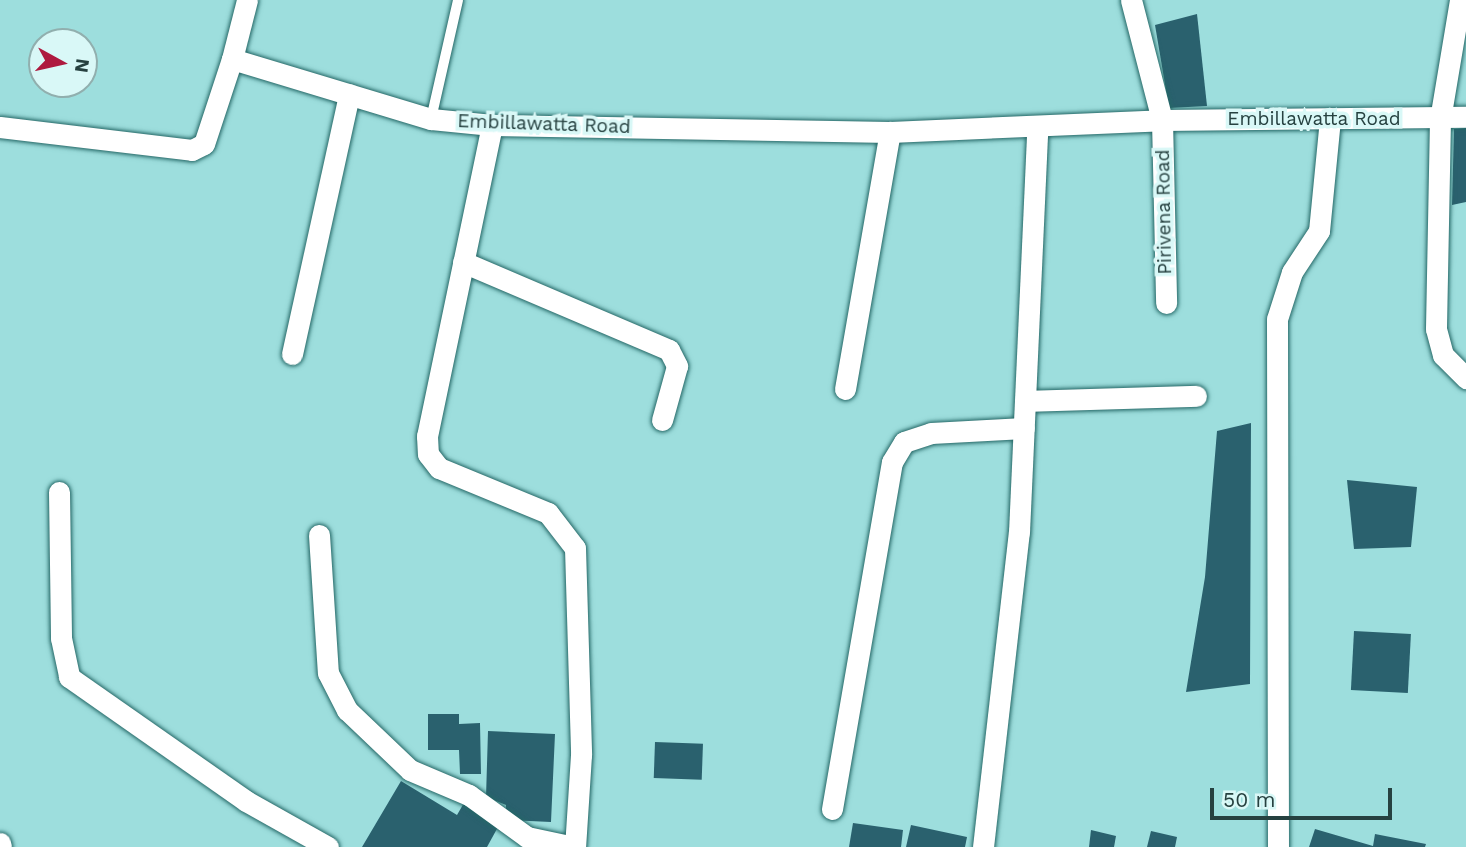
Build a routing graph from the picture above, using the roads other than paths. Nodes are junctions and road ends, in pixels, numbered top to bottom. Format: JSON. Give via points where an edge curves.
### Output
{"nodes":[{"id":1,"x":247,"y":0,"type":"edge"},
{"id":2,"x":458,"y":0,"type":"edge"},
{"id":3,"x":1131,"y":0,"type":"edge"},
{"id":4,"x":1460,"y":0,"type":"edge"},
{"id":5,"x":232,"y":59,"type":"junction"},
{"id":6,"x":349,"y":94,"type":"junction"},
{"id":7,"x":1466,"y":117,"type":"edge"},
{"id":8,"x":431,"y":119,"type":"junction"},
{"id":9,"x":1330,"y":119,"type":"junction"},
{"id":10,"x":1440,"y":119,"type":"junction"},
{"id":11,"x":1162,"y":120,"type":"junction"},
{"id":12,"x":492,"y":125,"type":"junction"},
{"id":13,"x":0,"y":127,"type":"edge"},
{"id":14,"x":1037,"y":128,"type":"junction"},
{"id":15,"x":890,"y":132,"type":"junction"},
{"id":16,"x":463,"y":262,"type":"junction"},
{"id":17,"x":1166,"y":303,"type":"dead end"},
{"id":18,"x":292,"y":354,"type":"dead end"},
{"id":19,"x":1466,"y":378,"type":"edge"},
{"id":20,"x":845,"y":389,"type":"dead end"},
{"id":21,"x":1196,"y":396,"type":"dead end"},
{"id":22,"x":1025,"y":401,"type":"junction"},
{"id":23,"x":662,"y":421,"type":"dead end"},
{"id":24,"x":1024,"y":429,"type":"junction"},
{"id":25,"x":59,"y":492,"type":"dead end"},
{"id":26,"x":319,"y":535,"type":"dead end"},
{"id":27,"x":832,"y":810,"type":"dead end"},
{"id":28,"x":328,"y":847,"type":"edge"},
{"id":29,"x":575,"y":847,"type":"edge"},
{"id":30,"x":983,"y":847,"type":"edge"},
{"id":31,"x":1278,"y":847,"type":"edge"}],
"edges":[{"from":1,"to":5,"type":"street"},
{"from":2,"to":8,"type":"lane"},
{"from":3,"to":11,"type":"street"},
{"from":4,"to":10,"type":"street"},
{"from":5,"to":6,"type":"street","name":"Embillawatta Road"},
{"from":5,"to":13,"type":"street","via":[[204,144],[192,150]]},
{"from":6,"to":8,"type":"street","name":"Embillawatta Road"},
{"from":6,"to":18,"type":"street"},
{"from":7,"to":10,"type":"street","name":"Embillawatta Road"},
{"from":8,"to":12,"type":"street","name":"Embillawatta Road"},
{"from":9,"to":10,"type":"street","name":"Embillawatta Road"},
{"from":9,"to":11,"type":"street","name":"Embillawatta Road"},
{"from":9,"to":31,"type":"street","via":[[1326,194],[1318,231],[1292,272],[1277,319]]},
{"from":10,"to":19,"type":"street","via":[[1436,329],[1443,355]]},
{"from":11,"to":14,"type":"street","name":"Embillawatta Road"},
{"from":11,"to":17,"type":"street","name":"Pirivena Road"},
{"from":12,"to":15,"type":"street","name":"Embillawatta Road"},
{"from":12,"to":16,"type":"street"},
{"from":14,"to":15,"type":"street","name":"Embillawatta Road"},
{"from":14,"to":22,"type":"street"},
{"from":15,"to":20,"type":"street"},
{"from":16,"to":23,"type":"street","via":[[669,350],[677,366]]},
{"from":16,"to":29,"type":"street","via":[[427,436],[428,454],[439,468],[548,513],[575,548],[581,755]]},
{"from":21,"to":22,"type":"street"},
{"from":22,"to":24,"type":"street"},
{"from":24,"to":27,"type":"street","via":[[931,433],[904,442],[892,462]]},
{"from":24,"to":30,"type":"street","via":[[1020,532]]},
{"from":25,"to":28,"type":"street","via":[[61,638],[69,677],[246,801]]},
{"from":26,"to":29,"type":"street","via":[[328,673],[347,710],[410,770],[469,794],[527,837]]}]}
